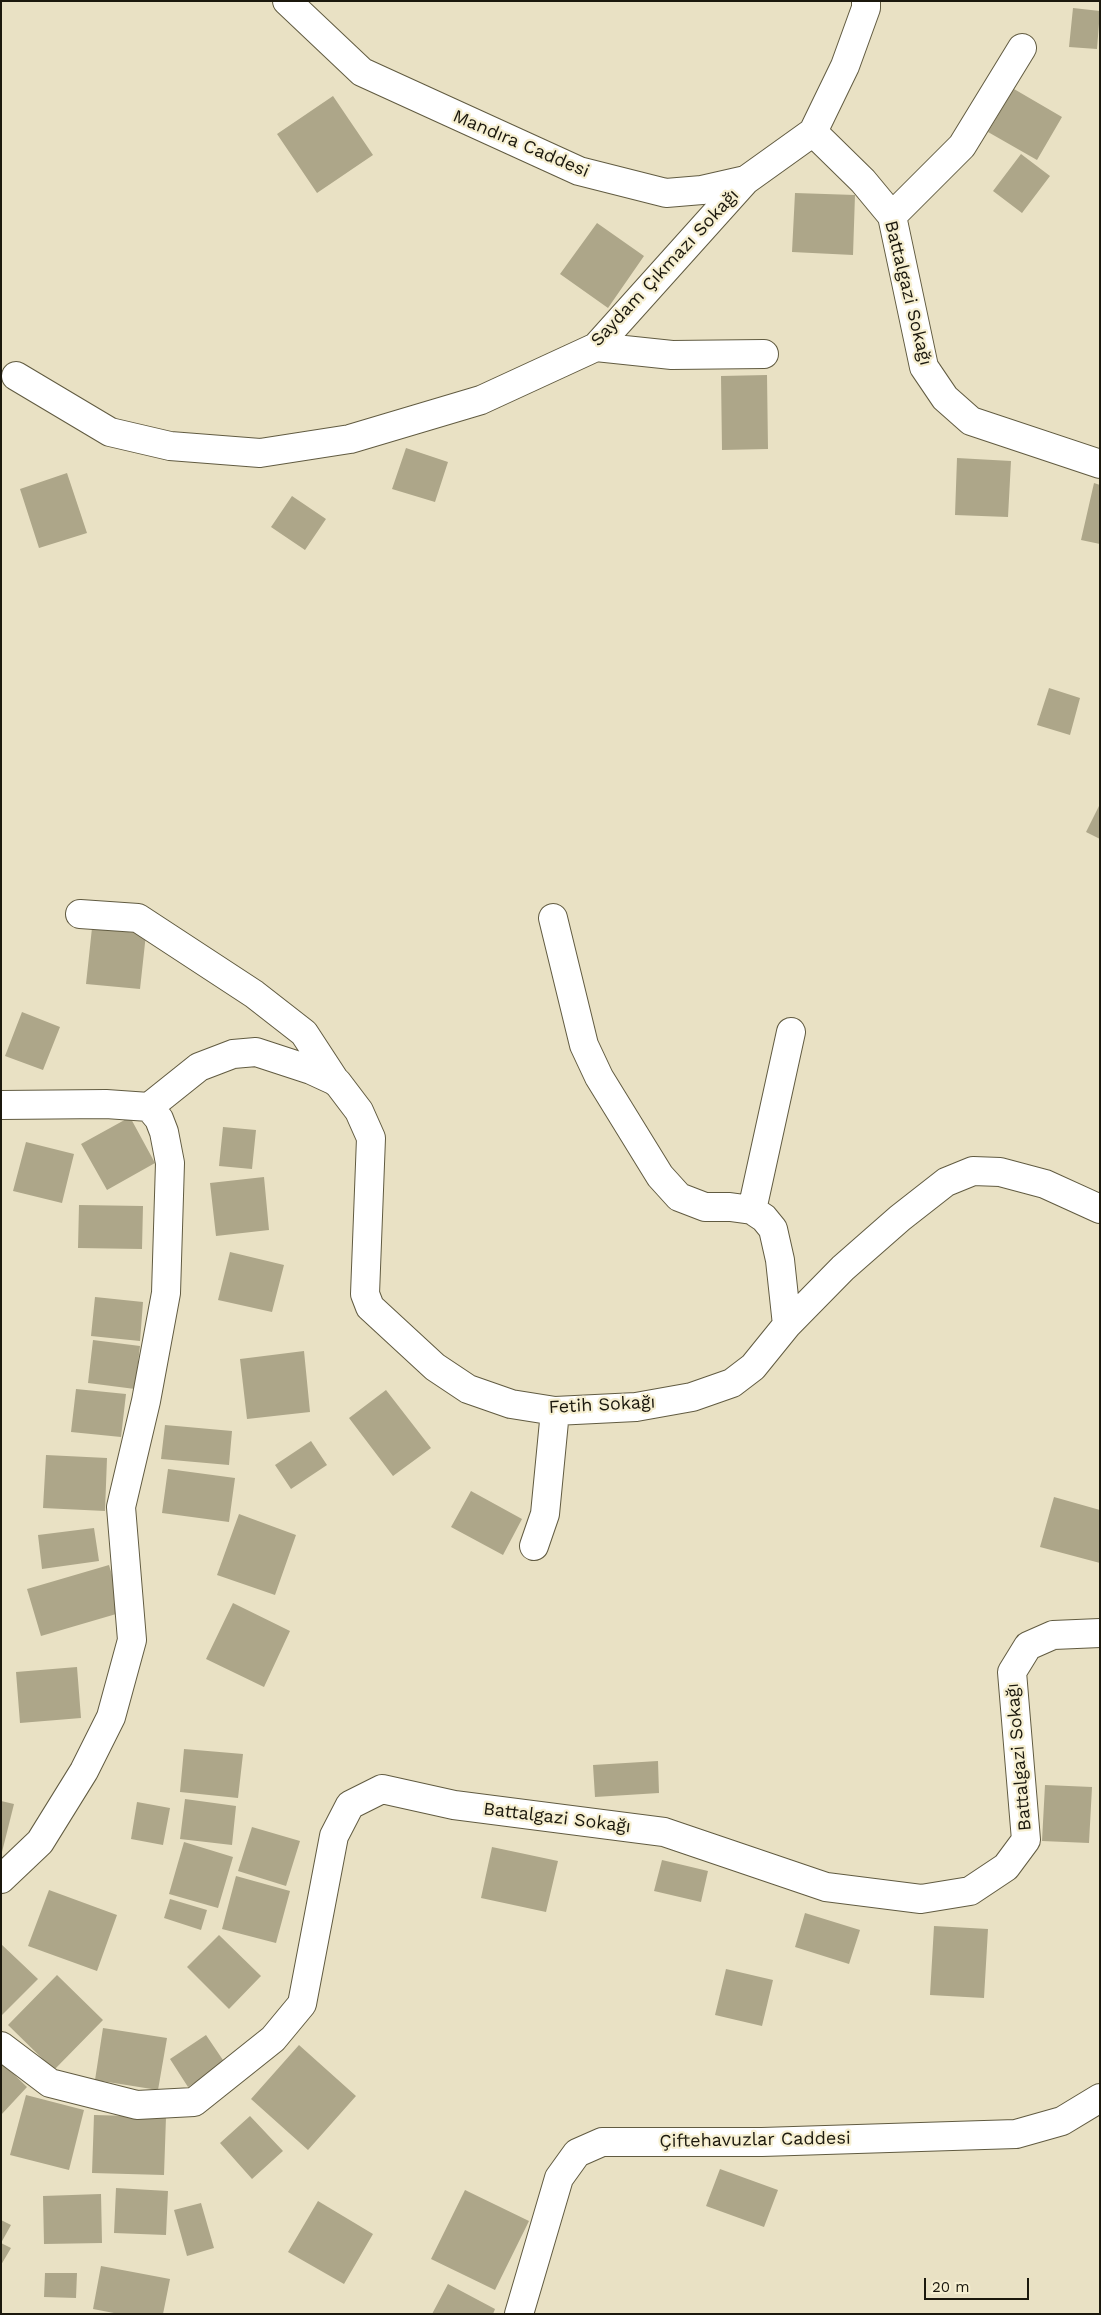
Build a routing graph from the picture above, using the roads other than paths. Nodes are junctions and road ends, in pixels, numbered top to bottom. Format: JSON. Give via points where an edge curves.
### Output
{"nodes":[{"id":1,"x":287,"y":1,"type":"edge"},
{"id":2,"x":866,"y":1,"type":"edge"},
{"id":3,"x":1022,"y":48,"type":"dead end"},
{"id":4,"x":813,"y":132,"type":"junction"},
{"id":5,"x":746,"y":180,"type":"junction"},
{"id":6,"x":892,"y":216,"type":"junction"},
{"id":7,"x":596,"y":347,"type":"junction"},
{"id":8,"x":764,"y":354,"type":"dead end"},
{"id":9,"x":16,"y":376,"type":"dead end"},
{"id":10,"x":1100,"y":464,"type":"edge"},
{"id":11,"x":80,"y":914,"type":"dead end"},
{"id":12,"x":554,"y":918,"type":"dead end"},
{"id":13,"x":791,"y":1032,"type":"dead end"},
{"id":14,"x":336,"y":1082,"type":"junction"},
{"id":15,"x":2,"y":1105,"type":"edge"},
{"id":16,"x":149,"y":1107,"type":"junction"},
{"id":17,"x":1100,"y":1208,"type":"edge"},
{"id":18,"x":752,"y":1210,"type":"junction"},
{"id":19,"x":787,"y":1325,"type":"junction"},
{"id":20,"x":555,"y":1411,"type":"junction"},
{"id":21,"x":534,"y":1546,"type":"dead end"},
{"id":22,"x":1100,"y":1632,"type":"edge"},
{"id":23,"x":1,"y":1879,"type":"edge"},
{"id":24,"x":1,"y":2046,"type":"edge"},
{"id":25,"x":1100,"y":2098,"type":"edge"},
{"id":26,"x":518,"y":2314,"type":"edge"}],
"edges":[{"from":1,"to":5,"type":"street","name":"Mandıra Caddesi","via":[[362,72],[579,171],[666,193],[702,190]]},
{"from":2,"to":4,"type":"street","name":"Mandıra Caddesi","via":[[845,66]]},
{"from":3,"to":6,"type":"street","via":[[962,146]]},
{"from":4,"to":5,"type":"street","name":"Mandıra Caddesi"},
{"from":4,"to":6,"type":"street","name":"Battalgazi Sokağı","via":[[863,181]]},
{"from":5,"to":7,"type":"street","name":"Saydam Çıkmazı Sokağı"},
{"from":6,"to":10,"type":"street","name":"Battalgazi Sokağı","via":[[924,366],[945,398],[971,421]]},
{"from":7,"to":8,"type":"street","via":[[672,355]]},
{"from":7,"to":9,"type":"street","name":"Saydam Çıkmazı Sokağı","via":[[481,400],[350,439],[260,453],[170,446],[110,432]]},
{"from":11,"to":14,"type":"street","via":[[138,918],[254,994],[304,1033]]},
{"from":12,"to":18,"type":"street","via":[[584,1045],[599,1078],[660,1176],[679,1197],[705,1207]]},
{"from":13,"to":18,"type":"street"},
{"from":14,"to":16,"type":"street","name":"Fetih Sokağı","via":[[256,1052],[233,1054],[199,1067]]},
{"from":14,"to":20,"type":"street","name":"Fetih Sokağı","via":[[359,1111],[370,1138],[365,1285],[370,1307],[434,1367],[468,1389],[511,1404]]},
{"from":15,"to":16,"type":"street"},
{"from":16,"to":23,"type":"street","via":[[164,1132],[170,1163],[166,1293],[146,1401],[121,1507],[132,1640],[111,1717],[84,1771],[40,1842]]},
{"from":17,"to":19,"type":"street","name":"Fetih Sokağı","via":[[1045,1184],[1000,1172],[974,1171],[946,1182],[900,1218],[843,1268]]},
{"from":18,"to":19,"type":"street","via":[[773,1229]]},
{"from":19,"to":20,"type":"street","name":"Fetih Sokağı","via":[[753,1367],[732,1383],[692,1397],[636,1407]]},
{"from":20,"to":21,"type":"street","via":[[544,1514]]},
{"from":22,"to":24,"type":"street","name":"Battalgazi Sokağı","via":[[1053,1635],[1028,1646],[1012,1672],[1026,1840],[1006,1868],[970,1891],[921,1899],[826,1887],[664,1832],[454,1806],[382,1788],[350,1805],[334,1836],[302,2004],[273,2039],[194,2102],[137,2105],[50,2083]]},
{"from":25,"to":26,"type":"street","name":"Çiftehavuzlar Caddesi","via":[[1062,2121],[1016,2134],[762,2142],[602,2142],[577,2153],[559,2178]]}]}
